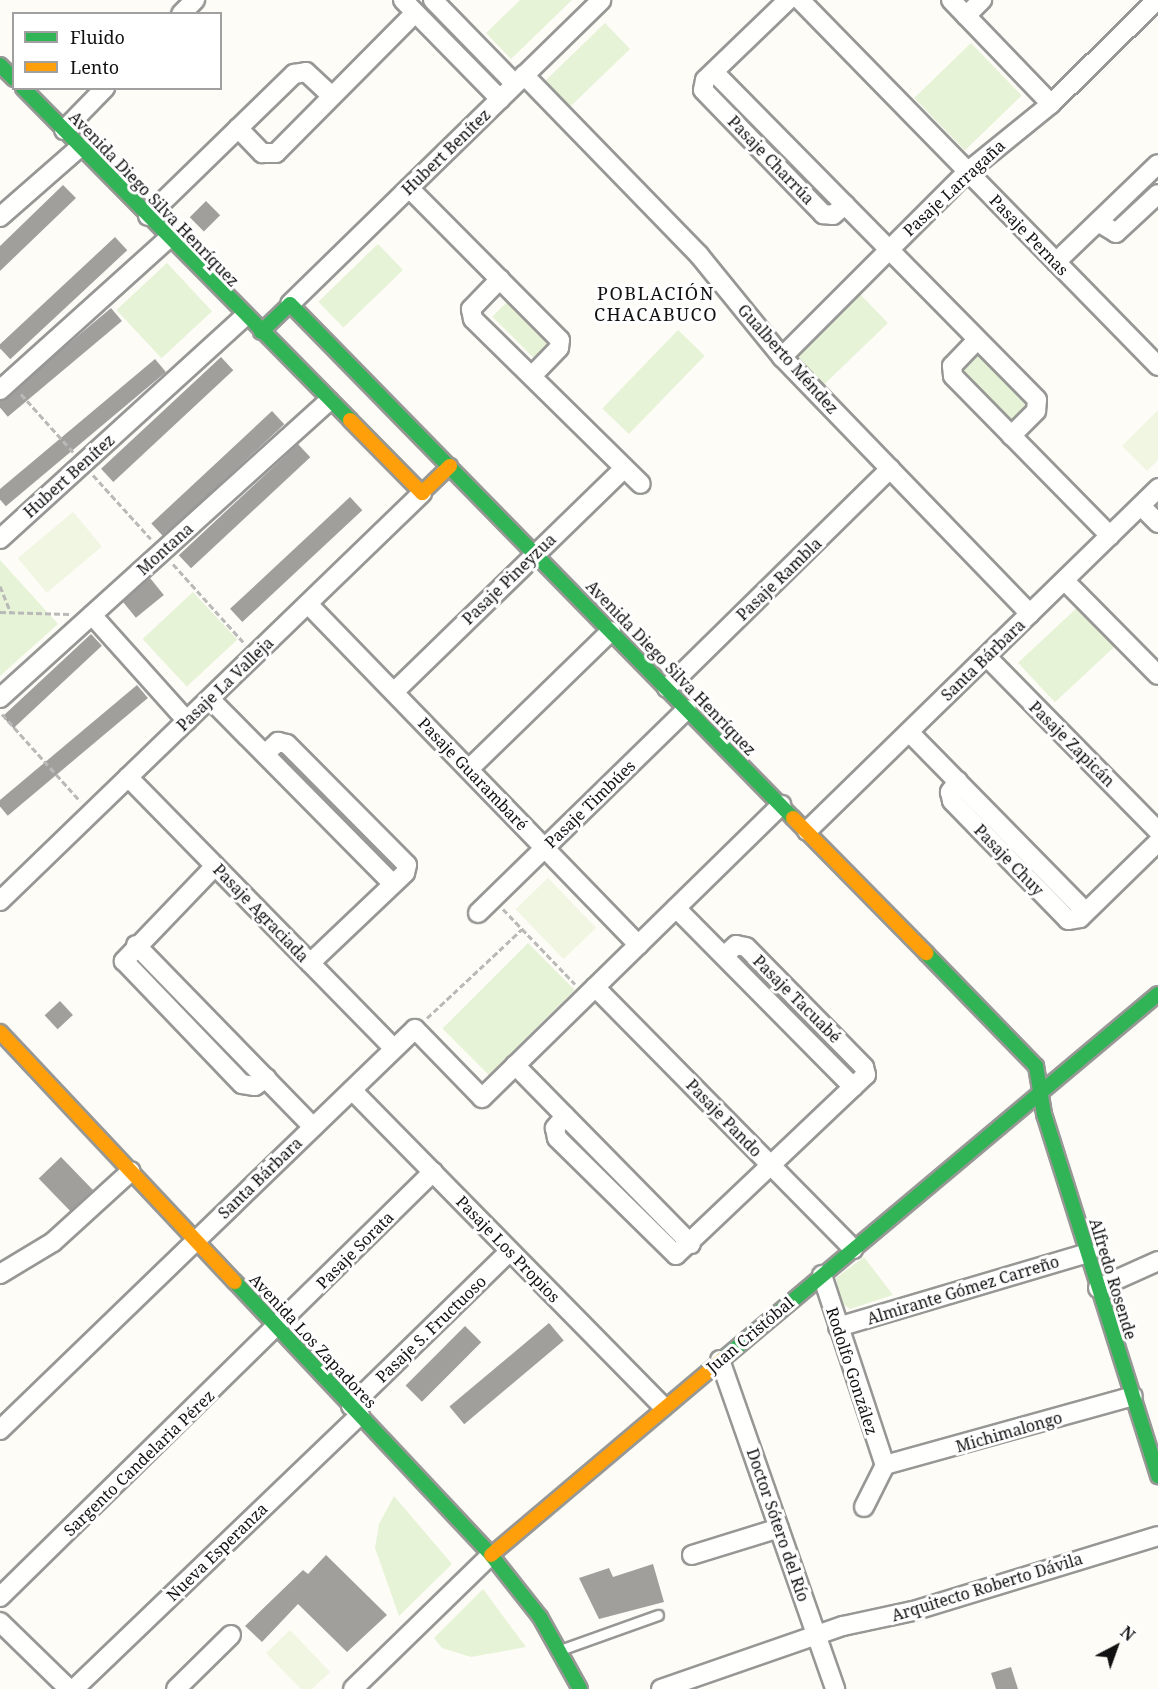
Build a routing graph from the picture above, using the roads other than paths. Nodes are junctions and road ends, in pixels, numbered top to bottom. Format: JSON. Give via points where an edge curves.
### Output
{"nodes":[{"id":1,"x":195,"y":0,"type":"edge"},
{"id":2,"x":433,"y":0,"type":"edge"},
{"id":3,"x":601,"y":0,"type":"edge"},
{"id":4,"x":788,"y":0,"type":"edge"},
{"id":5,"x":800,"y":0,"type":"edge"},
{"id":6,"x":951,"y":0,"type":"edge"},
{"id":7,"x":982,"y":0,"type":"edge"},
{"id":8,"x":409,"y":6,"type":"edge"},
{"id":9,"x":1154,"y":10,"type":"edge"},
{"id":10,"x":183,"y":12,"type":"edge"},
{"id":11,"x":966,"y":16,"type":"junction"},
{"id":12,"x":0,"y":65,"type":"edge"},
{"id":13,"x":12,"y":77,"type":"edge"},
{"id":14,"x":519,"y":80,"type":"junction"},
{"id":15,"x":25,"y":90,"type":"edge"},
{"id":16,"x":103,"y":90,"type":"edge"},
{"id":17,"x":332,"y":96,"type":"junction"},
{"id":18,"x":500,"y":99,"type":"junction"},
{"id":19,"x":1051,"y":104,"type":"junction"},
{"id":20,"x":238,"y":128,"type":"junction"},
{"id":21,"x":64,"y":130,"type":"junction"},
{"id":22,"x":80,"y":147,"type":"junction"},
{"id":23,"x":1158,"y":164,"type":"edge"},
{"id":24,"x":967,"y":172,"type":"junction"},
{"id":25,"x":409,"y":188,"type":"junction"},
{"id":26,"x":1158,"y":194,"type":"edge"},
{"id":27,"x":148,"y":216,"type":"junction"},
{"id":28,"x":0,"y":217,"type":"edge"},
{"id":29,"x":1098,"y":222,"type":"junction"},
{"id":30,"x":169,"y":238,"type":"junction"},
{"id":31,"x":889,"y":249,"type":"junction"},
{"id":32,"x":1056,"y":262,"type":"junction"},
{"id":33,"x":500,"y":279,"type":"junction"},
{"id":34,"x":290,"y":304,"type":"junction"},
{"id":35,"x":245,"y":316,"type":"junction"},
{"id":36,"x":261,"y":332,"type":"junction"},
{"id":37,"x":977,"y":340,"type":"junction"},
{"id":38,"x":782,"y":357,"type":"junction"},
{"id":39,"x":1156,"y":361,"type":"edge"},
{"id":40,"x":532,"y":376,"type":"junction"},
{"id":41,"x":5,"y":385,"type":"edge"},
{"id":42,"x":329,"y":401,"type":"junction"},
{"id":43,"x":1011,"y":436,"type":"junction"},
{"id":44,"x":450,"y":466,"type":"junction"},
{"id":45,"x":624,"y":468,"type":"junction"},
{"id":46,"x":890,"y":469,"type":"junction"},
{"id":47,"x":641,"y":484,"type":"dead end"},
{"id":48,"x":1158,"y":488,"type":"edge"},
{"id":49,"x":422,"y":493,"type":"junction"},
{"id":50,"x":1141,"y":506,"type":"junction"},
{"id":51,"x":1158,"y":523,"type":"edge"},
{"id":52,"x":1110,"y":536,"type":"junction"},
{"id":53,"x":0,"y":539,"type":"edge"},
{"id":54,"x":536,"y":553,"type":"junction"},
{"id":55,"x":1065,"y":581,"type":"junction"},
{"id":56,"x":308,"y":603,"type":"junction"},
{"id":57,"x":1030,"y":614,"type":"junction"},
{"id":58,"x":92,"y":615,"type":"junction"},
{"id":59,"x":611,"y":631,"type":"junction"},
{"id":60,"x":987,"y":657,"type":"junction"},
{"id":61,"x":1158,"y":675,"type":"edge"},
{"id":62,"x":667,"y":688,"type":"junction"},
{"id":63,"x":393,"y":692,"type":"junction"},
{"id":64,"x":0,"y":698,"type":"edge"},
{"id":65,"x":210,"y":699,"type":"junction"},
{"id":66,"x":687,"y":709,"type":"junction"},
{"id":67,"x":187,"y":721,"type":"junction"},
{"id":68,"x":909,"y":732,"type":"junction"},
{"id":69,"x":469,"y":769,"type":"junction"},
{"id":70,"x":128,"y":777,"type":"junction"},
{"id":71,"x":781,"y":805,"type":"junction"},
{"id":72,"x":807,"y":831,"type":"junction"},
{"id":73,"x":1158,"y":831,"type":"edge"},
{"id":74,"x":1158,"y":842,"type":"edge"},
{"id":75,"x":545,"y":848,"type":"junction"},
{"id":76,"x":215,"y":866,"type":"junction"},
{"id":77,"x":0,"y":901,"type":"edge"},
{"id":78,"x":676,"y":908,"type":"junction"},
{"id":79,"x":478,"y":914,"type":"dead end"},
{"id":80,"x":638,"y":945,"type":"junction"},
{"id":81,"x":724,"y":957,"type":"junction"},
{"id":82,"x":310,"y":963,"type":"junction"},
{"id":83,"x":590,"y":991,"type":"junction"},
{"id":84,"x":1158,"y":994,"type":"edge"},
{"id":85,"x":3,"y":1041,"type":"edge"},
{"id":86,"x":394,"y":1049,"type":"junction"},
{"id":87,"x":515,"y":1065,"type":"junction"},
{"id":88,"x":853,"y":1088,"type":"junction"},
{"id":89,"x":352,"y":1090,"type":"junction"},
{"id":90,"x":1042,"y":1091,"type":"junction"},
{"id":91,"x":313,"y":1127,"type":"junction"},
{"id":92,"x":771,"y":1167,"type":"junction"},
{"id":93,"x":131,"y":1171,"type":"junction"},
{"id":94,"x":433,"y":1172,"type":"junction"},
{"id":95,"x":196,"y":1240,"type":"junction"},
{"id":96,"x":853,"y":1249,"type":"junction"},
{"id":97,"x":510,"y":1251,"type":"junction"},
{"id":98,"x":1088,"y":1253,"type":"junction"},
{"id":99,"x":1158,"y":1261,"type":"edge"},
{"id":100,"x":0,"y":1274,"type":"edge"},
{"id":101,"x":822,"y":1275,"type":"junction"},
{"id":102,"x":1098,"y":1287,"type":"junction"},
{"id":103,"x":838,"y":1327,"type":"junction"},
{"id":104,"x":279,"y":1329,"type":"junction"},
{"id":105,"x":720,"y":1360,"type":"junction"},
{"id":106,"x":1133,"y":1396,"type":"junction"},
{"id":107,"x":663,"y":1407,"type":"junction"},
{"id":108,"x":356,"y":1411,"type":"junction"},
{"id":109,"x":0,"y":1430,"type":"edge"},
{"id":110,"x":885,"y":1464,"type":"junction"},
{"id":111,"x":1158,"y":1476,"type":"edge"},
{"id":112,"x":864,"y":1508,"type":"dead end"},
{"id":113,"x":779,"y":1528,"type":"junction"},
{"id":114,"x":1158,"y":1536,"type":"edge"},
{"id":115,"x":491,"y":1555,"type":"junction"},
{"id":116,"x":692,"y":1555,"type":"dead end"},
{"id":117,"x":0,"y":1598,"type":"edge"},
{"id":118,"x":658,"y":1615,"type":"dead end"},
{"id":119,"x":0,"y":1622,"type":"edge"},
{"id":120,"x":231,"y":1635,"type":"dead end"},
{"id":121,"x":816,"y":1636,"type":"junction"},
{"id":122,"x":560,"y":1650,"type":"junction"},
{"id":123,"x":69,"y":1689,"type":"edge"},
{"id":124,"x":74,"y":1689,"type":"edge"},
{"id":125,"x":176,"y":1689,"type":"edge"},
{"id":126,"x":353,"y":1689,"type":"edge"},
{"id":127,"x":580,"y":1689,"type":"edge"},
{"id":128,"x":661,"y":1689,"type":"edge"},
{"id":129,"x":835,"y":1689,"type":"edge"}],
"edges":[{"from":1,"to":10,"type":"street"},
{"from":2,"to":14,"type":"street","name":"Gualberto Méndez"},
{"from":3,"to":14,"type":"street","name":"Hubert Benítez"},
{"from":4,"to":31,"type":"street","name":"Pasaje Charrúa","via":[[708,79],[823,214],[833,215],[845,205]]},
{"from":5,"to":24,"type":"street","name":"Pasaje Pernas"},
{"from":6,"to":11,"type":"street"},
{"from":7,"to":11,"type":"street"},
{"from":8,"to":17,"type":"street"},
{"from":8,"to":18,"type":"street"},
{"from":9,"to":19,"type":"street","name":"Pasaje Larragaña"},
{"from":11,"to":19,"type":"street"},
{"from":12,"to":13,"type":"street"},
{"from":14,"to":18,"type":"street","name":"Hubert Benítez"},
{"from":14,"to":38,"type":"street","name":"Gualberto Méndez","via":[[699,255]]},
{"from":15,"to":21,"type":"street","name":"Avenida Diego Silva Henríquez"},
{"from":16,"to":21,"type":"street"},
{"from":17,"to":20,"type":"street","via":[[310,74],[297,72]]},
{"from":17,"to":20,"type":"street","via":[[273,155],[262,153]]},
{"from":18,"to":25,"type":"street","name":"Hubert Benítez"},
{"from":19,"to":24,"type":"street","name":"Pasaje Larragaña"},
{"from":20,"to":27,"type":"street"},
{"from":21,"to":22,"type":"street","name":"Avenida Diego Silva Henríquez"},
{"from":22,"to":27,"type":"street","name":"Avenida Diego Silva Henríquez"},
{"from":22,"to":28,"type":"street"},
{"from":23,"to":29,"type":"street"},
{"from":24,"to":31,"type":"street","name":"Pasaje Larragaña"},
{"from":24,"to":32,"type":"street","name":"Pasaje Pernas"},
{"from":25,"to":33,"type":"street"},
{"from":25,"to":34,"type":"street","name":"Hubert Benítez"},
{"from":26,"to":29,"type":"street","via":[[1116,233]]},
{"from":27,"to":30,"type":"street","name":"Avenida Diego Silva Henríquez"},
{"from":29,"to":32,"type":"street"},
{"from":30,"to":35,"type":"street","name":"Avenida Diego Silva Henríquez"},
{"from":30,"to":41,"type":"street"},
{"from":31,"to":37,"type":"street","name":"Pasaje Charrúa"},
{"from":31,"to":38,"type":"street","name":"Pasaje Larragaña"},
{"from":32,"to":39,"type":"street","name":"Pasaje Pernas"},
{"from":33,"to":40,"type":"street","via":[[560,340],[559,348]]},
{"from":33,"to":40,"type":"street","via":[[470,313]]},
{"from":34,"to":36,"type":"street"},
{"from":34,"to":44,"type":"street","name":"Avenida Diego Silva Henríquez"},
{"from":35,"to":36,"type":"street","name":"Avenida Diego Silva Henríquez"},
{"from":35,"to":53,"type":"street","name":"Hubert Benítez"},
{"from":36,"to":42,"type":"street","name":"Avenida Diego Silva Henríquez"},
{"from":37,"to":43,"type":"street","via":[[952,373]]},
{"from":37,"to":43,"type":"street","name":"Pasaje Charrúa","via":[[1038,402]]},
{"from":38,"to":46,"type":"street","name":"Gualberto Méndez"},
{"from":40,"to":45,"type":"street"},
{"from":42,"to":49,"type":"street","name":"Avenida Diego Silva Henríquez"},
{"from":42,"to":58,"type":"street","name":"Montana"},
{"from":43,"to":52,"type":"street"},
{"from":44,"to":49,"type":"street","name":"Pasaje La Valleja"},
{"from":44,"to":54,"type":"street","name":"Avenida Diego Silva Henríquez"},
{"from":45,"to":47,"type":"street"},
{"from":45,"to":54,"type":"street","name":"Pasaje Pineyzua"},
{"from":46,"to":57,"type":"street","name":"Gualberto Méndez"},
{"from":46,"to":62,"type":"street","name":"Pasaje Rambla"},
{"from":48,"to":50,"type":"street","name":"Santa Bárbara"},
{"from":49,"to":56,"type":"street","name":"Pasaje La Valleja"},
{"from":50,"to":51,"type":"street"},
{"from":50,"to":52,"type":"street","name":"Santa Bárbara"},
{"from":52,"to":55,"type":"street","name":"Santa Bárbara"},
{"from":54,"to":59,"type":"street","name":"Avenida Diego Silva Henríquez"},
{"from":54,"to":63,"type":"street","name":"Pasaje Pineyzua"},
{"from":55,"to":57,"type":"street","name":"Santa Bárbara"},
{"from":55,"to":61,"type":"street"},
{"from":56,"to":63,"type":"street","name":"Pasaje Guarambaré"},
{"from":56,"to":65,"type":"street","name":"Pasaje La Valleja"},
{"from":57,"to":60,"type":"street","name":"Santa Bárbara"},
{"from":58,"to":64,"type":"street","name":"Montana"},
{"from":58,"to":67,"type":"street"},
{"from":59,"to":62,"type":"street","name":"Avenida Diego Silva Henríquez"},
{"from":59,"to":69,"type":"street"},
{"from":60,"to":68,"type":"street","name":"Santa Bárbara"},
{"from":60,"to":73,"type":"street","name":"Pasaje Zapicán"},
{"from":62,"to":66,"type":"street","name":"Avenida Diego Silva Henríquez"},
{"from":63,"to":69,"type":"street","name":"Pasaje Guarambaré"},
{"from":65,"to":67,"type":"street","name":"Pasaje La Valleja"},
{"from":65,"to":82,"type":"street","via":[[265,754],[278,742],[287,744],[407,865],[393,884]]},
{"from":66,"to":71,"type":"street","name":"Avenida Diego Silva Henríquez"},
{"from":66,"to":75,"type":"street","name":"Pasaje Timbúes"},
{"from":67,"to":70,"type":"street","name":"Pasaje La Valleja"},
{"from":68,"to":72,"type":"street","name":"Santa Bárbara"},
{"from":68,"to":74,"type":"street","name":"Pasaje Chuy","via":[[958,781],[950,792],[952,801],[1056,909],[1073,921]]},
{"from":69,"to":75,"type":"street","name":"Pasaje Guarambaré"},
{"from":70,"to":76,"type":"street","name":"Pasaje Agraciada"},
{"from":70,"to":77,"type":"street","name":"Pasaje La Valleja"},
{"from":71,"to":72,"type":"street","name":"Avenida Diego Silva Henríquez"},
{"from":71,"to":78,"type":"street"},
{"from":72,"to":90,"type":"street","name":"Avenida Diego Silva Henríquez","via":[[1036,1066]]},
{"from":75,"to":79,"type":"street","name":"Pasaje Timbúes"},
{"from":75,"to":80,"type":"street","name":"Pasaje Guarambaré"},
{"from":76,"to":82,"type":"street","name":"Pasaje Agraciada"},
{"from":76,"to":91,"type":"street","via":[[124,961],[239,1081],[250,1086],[266,1078]]},
{"from":78,"to":80,"type":"street"},
{"from":78,"to":81,"type":"street","name":"Pasaje Tacuabé"},
{"from":80,"to":83,"type":"street"},
{"from":81,"to":88,"type":"street","name":"Pasaje Tacuabé"},
{"from":81,"to":88,"type":"street","name":"Pasaje Tacuabé","via":[[736,945],[746,947],[867,1071]]},
{"from":82,"to":86,"type":"street","name":"Pasaje Agraciada"},
{"from":83,"to":87,"type":"street"},
{"from":83,"to":92,"type":"street","name":"Pasaje Pando"},
{"from":84,"to":90,"type":"street","name":"Juan Cristóbal"},
{"from":85,"to":93,"type":"street","name":"Avenida Los Zapadores"},
{"from":86,"to":87,"type":"street","name":"Santa Bárbara","via":[[415,1029],[482,1098]]},
{"from":86,"to":89,"type":"street","name":"Santa Bárbara"},
{"from":87,"to":92,"type":"street","via":[[683,1250]]},
{"from":88,"to":92,"type":"street"},
{"from":89,"to":91,"type":"street","name":"Santa Bárbara"},
{"from":89,"to":94,"type":"street","name":"Pasaje Los Propios"},
{"from":90,"to":96,"type":"street","name":"Juan Cristóbal"},
{"from":90,"to":98,"type":"street","name":"Alfredo Rosende","via":[[1044,1114]]},
{"from":91,"to":95,"type":"street","name":"Santa Bárbara"},
{"from":92,"to":96,"type":"street","name":"Pasaje Pando"},
{"from":93,"to":95,"type":"street","name":"Avenida Los Zapadores"},
{"from":93,"to":100,"type":"street","via":[[52,1242]]},
{"from":94,"to":97,"type":"street","name":"Pasaje Los Propios"},
{"from":94,"to":104,"type":"street","name":"Pasaje Sorata"},
{"from":95,"to":104,"type":"street","name":"Avenida Los Zapadores"},
{"from":95,"to":109,"type":"street","name":"Santa Bárbara"},
{"from":96,"to":101,"type":"street","name":"Juan Cristóbal"},
{"from":97,"to":107,"type":"street","name":"Pasaje Los Propios"},
{"from":97,"to":108,"type":"street","name":"Pasaje S. Fructuoso"},
{"from":98,"to":102,"type":"street","name":"Alfredo Rosende"},
{"from":98,"to":103,"type":"street","name":"Almirante Gómez Carreño"},
{"from":99,"to":102,"type":"street"},
{"from":101,"to":103,"type":"street","name":"Rodolfo González"},
{"from":101,"to":105,"type":"street","name":"Juan Cristóbal"},
{"from":102,"to":106,"type":"street","name":"Alfredo Rosende"},
{"from":103,"to":110,"type":"street","name":"Rodolfo González"},
{"from":104,"to":108,"type":"street","name":"Avenida Los Zapadores"},
{"from":104,"to":117,"type":"street","name":"Sargento Candelaria Pérez"},
{"from":105,"to":107,"type":"street","name":"Juan Cristóbal"},
{"from":105,"to":113,"type":"street","name":"Doctor Sótero del Río"},
{"from":106,"to":110,"type":"street","name":"Michimalongo"},
{"from":106,"to":111,"type":"street","name":"Alfredo Rosende"},
{"from":107,"to":115,"type":"street","name":"Juan Cristóbal"},
{"from":108,"to":115,"type":"street","name":"Avenida Los Zapadores"},
{"from":108,"to":124,"type":"street","name":"Nueva Esperanza"},
{"from":110,"to":112,"type":"street"},
{"from":113,"to":116,"type":"street"},
{"from":113,"to":121,"type":"street","name":"Doctor Sótero del Río"},
{"from":114,"to":121,"type":"street","name":"Arquitecto Roberto Dávila"},
{"from":115,"to":122,"type":"street","name":"Avenida Los Zapadores"},
{"from":115,"to":126,"type":"street","name":"Juan Cristóbal"},
{"from":118,"to":122,"type":"lane"},
{"from":119,"to":123,"type":"street"},
{"from":120,"to":125,"type":"street"},
{"from":121,"to":128,"type":"street","name":"Arquitecto Roberto Dávila"},
{"from":121,"to":129,"type":"street","name":"Doctor Sótero del Río"},
{"from":122,"to":127,"type":"street","name":"Avenida Los Zapadores"}]}
